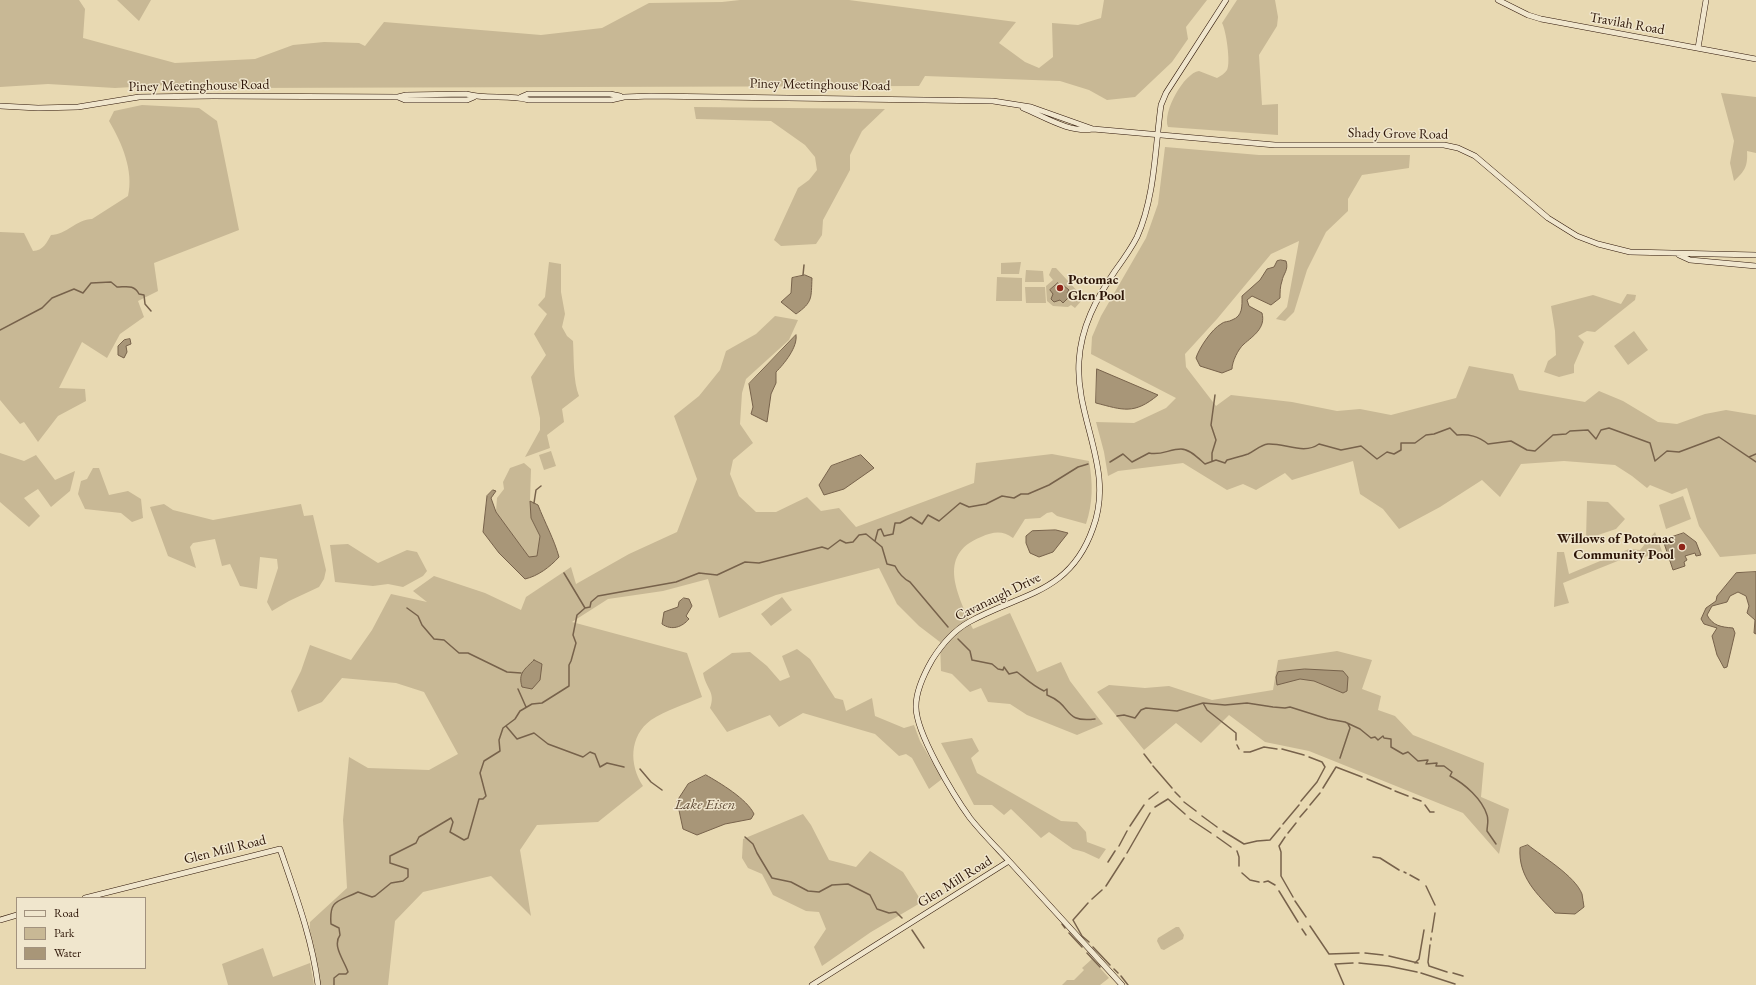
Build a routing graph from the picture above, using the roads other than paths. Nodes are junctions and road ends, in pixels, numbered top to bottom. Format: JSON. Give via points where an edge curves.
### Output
{"nodes":[{"id":1,"x":1226,"y":0,"type":"edge"},
{"id":2,"x":1498,"y":0,"type":"edge"},
{"id":3,"x":1706,"y":0,"type":"edge"},
{"id":4,"x":1698,"y":48,"type":"junction"},
{"id":5,"x":1756,"y":59,"type":"edge"},
{"id":6,"x":0,"y":106,"type":"edge"},
{"id":7,"x":1157,"y":134,"type":"junction"},
{"id":8,"x":1679,"y":255,"type":"junction"},
{"id":9,"x":1756,"y":256,"type":"edge"},
{"id":10,"x":1756,"y":266,"type":"edge"},
{"id":11,"x":1009,"y":861,"type":"junction"},
{"id":12,"x":89,"y":897,"type":"edge"},
{"id":13,"x":16,"y":915,"type":"edge"},
{"id":14,"x":0,"y":920,"type":"edge"},
{"id":15,"x":318,"y":985,"type":"edge"},
{"id":16,"x":812,"y":985,"type":"edge"},
{"id":17,"x":1122,"y":985,"type":"edge"}],
"edges":[{"from":1,"to":7,"type":"main road","via":[[1166,93],[1161,105]]},
{"from":2,"to":4,"type":"main road","name":"Travilah Road","via":[[1541,19]]},
{"from":3,"to":4,"type":"main road"},
{"from":4,"to":5,"type":"main road","name":"Travilah Road"},
{"from":6,"to":7,"type":"main road","name":"Piney Meetinghouse Road","via":[[78,107],[147,97],[398,97],[406,100],[467,100],[474,97],[520,97],[528,94],[993,100],[1014,104],[1082,131],[1093,128]]},
{"from":7,"to":8,"type":"main road","name":"Shady Grove Road","via":[[1281,145],[1450,146],[1475,156],[1548,218],[1577,236],[1630,252]]},
{"from":7,"to":11,"type":"main road","name":"Cavanaugh Drive","via":[[1148,201],[1137,236],[1090,311],[1080,343],[1079,387],[1095,449],[1099,476],[1099,506],[1093,530],[1075,563],[1050,586],[983,615],[953,634],[930,664],[918,691],[916,714],[922,734],[963,807]]},
{"from":8,"to":9,"type":"main road","name":"Shady Grove Road","via":[[1692,253]]},
{"from":8,"to":10,"type":"main road","name":"Shady Grove Road","via":[[1690,260]]},
{"from":11,"to":16,"type":"main road","name":"Glen Mill Road"},
{"from":11,"to":17,"type":"main road","name":"Glen Mill Road"},
{"from":12,"to":15,"type":"main road","name":"Glen Mill Road","via":[[280,849],[316,963]]},
{"from":13,"to":14,"type":"main road"}]}
